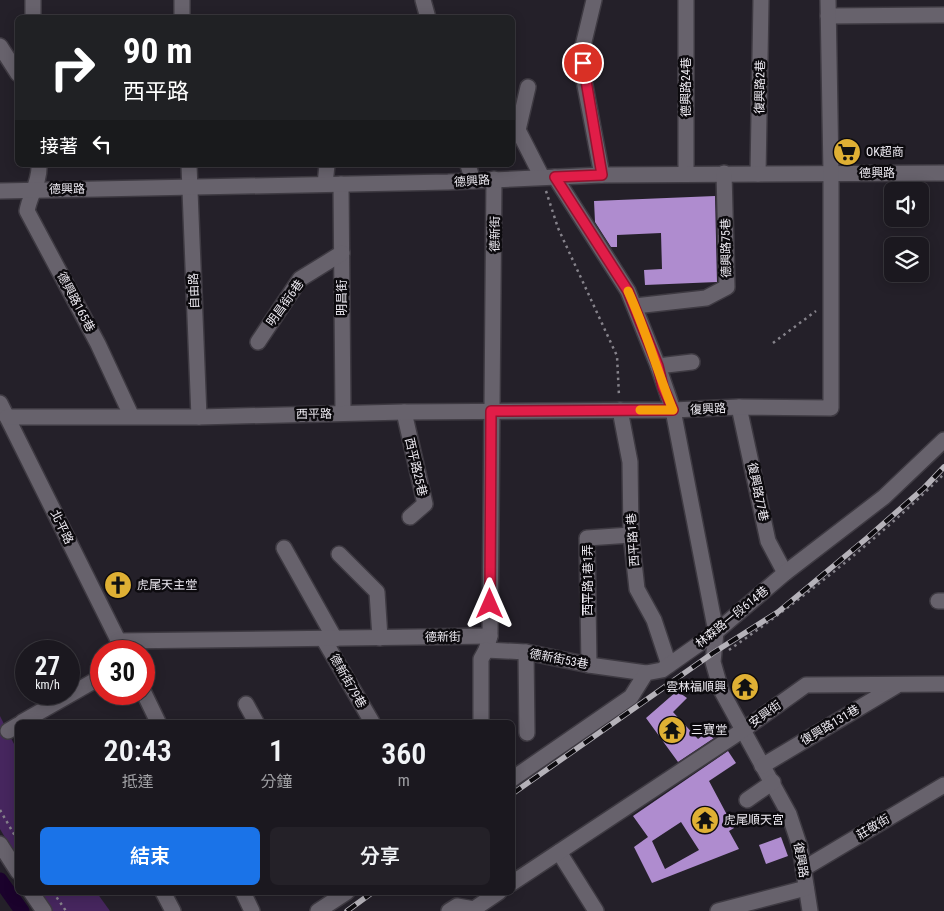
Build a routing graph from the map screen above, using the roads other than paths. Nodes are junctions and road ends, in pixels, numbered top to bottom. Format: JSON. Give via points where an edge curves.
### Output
{"nodes":[{"id":1,"x":32,"y":0,"type":"edge"},
{"id":2,"x":182,"y":0,"type":"edge"},
{"id":3,"x":423,"y":0,"type":"edge"},
{"id":4,"x":594,"y":0,"type":"edge"},
{"id":5,"x":686,"y":0,"type":"edge"},
{"id":6,"x":761,"y":0,"type":"edge"},
{"id":7,"x":828,"y":0,"type":"edge"},
{"id":8,"x":33,"y":15,"type":"edge"},
{"id":9,"x":182,"y":15,"type":"edge"},
{"id":10,"x":427,"y":15,"type":"edge"},
{"id":11,"x":944,"y":15,"type":"edge"},
{"id":12,"x":828,"y":16,"type":"junction"},
{"id":13,"x":0,"y":46,"type":"edge"},
{"id":14,"x":15,"y":69,"type":"edge"},
{"id":15,"x":528,"y":87,"type":"dead end"},
{"id":16,"x":39,"y":167,"type":"edge"},
{"id":17,"x":189,"y":167,"type":"edge"},
{"id":18,"x":328,"y":167,"type":"edge"},
{"id":19,"x":469,"y":167,"type":"edge"},
{"id":20,"x":686,"y":173,"type":"junction"},
{"id":21,"x":724,"y":173,"type":"junction"},
{"id":22,"x":831,"y":173,"type":"junction"},
{"id":23,"x":758,"y":174,"type":"junction"},
{"id":24,"x":944,"y":174,"type":"edge"},
{"id":25,"x":602,"y":175,"type":"junction"},
{"id":26,"x":548,"y":177,"type":"junction"},
{"id":27,"x":494,"y":179,"type":"junction"},
{"id":28,"x":473,"y":180,"type":"junction"},
{"id":29,"x":333,"y":184,"type":"junction"},
{"id":30,"x":190,"y":187,"type":"junction"},
{"id":31,"x":35,"y":190,"type":"junction"},
{"id":32,"x":0,"y":191,"type":"edge"},
{"id":33,"x":342,"y":253,"type":"junction"},
{"id":34,"x":635,"y":306,"type":"junction"},
{"id":35,"x":258,"y":342,"type":"dead end"},
{"id":36,"x":692,"y":362,"type":"dead end"},
{"id":37,"x":658,"y":366,"type":"junction"},
{"id":38,"x":0,"y":403,"type":"edge"},
{"id":39,"x":739,"y":407,"type":"junction"},
{"id":40,"x":620,"y":410,"type":"junction"},
{"id":41,"x":673,"y":410,"type":"junction"},
{"id":42,"x":491,"y":411,"type":"junction"},
{"id":43,"x":404,"y":412,"type":"junction"},
{"id":44,"x":343,"y":413,"type":"junction"},
{"id":45,"x":131,"y":415,"type":"junction"},
{"id":46,"x":199,"y":416,"type":"junction"},
{"id":47,"x":7,"y":417,"type":"junction"},
{"id":48,"x":944,"y":440,"type":"edge"},
{"id":49,"x":410,"y":517,"type":"dead end"},
{"id":50,"x":631,"y":535,"type":"junction"},
{"id":51,"x":284,"y":548,"type":"dead end"},
{"id":52,"x":339,"y":554,"type":"dead end"},
{"id":53,"x":785,"y":573,"type":"junction"},
{"id":54,"x":716,"y":632,"type":"junction"},
{"id":55,"x":380,"y":638,"type":"junction"},
{"id":56,"x":330,"y":639,"type":"junction"},
{"id":57,"x":118,"y":640,"type":"edge"},
{"id":58,"x":488,"y":643,"type":"junction"},
{"id":59,"x":155,"y":645,"type":"edge"},
{"id":60,"x":526,"y":652,"type":"junction"},
{"id":61,"x":589,"y":665,"type":"junction"},
{"id":62,"x":669,"y":665,"type":"junction"},
{"id":63,"x":646,"y":673,"type":"junction"},
{"id":64,"x":90,"y":683,"type":"edge"},
{"id":65,"x":944,"y":684,"type":"edge"},
{"id":66,"x":897,"y":685,"type":"junction"},
{"id":67,"x":246,"y":704,"type":"dead end"},
{"id":68,"x":150,"y":705,"type":"edge"},
{"id":69,"x":26,"y":720,"type":"edge"},
{"id":70,"x":157,"y":720,"type":"edge"},
{"id":71,"x":255,"y":720,"type":"edge"},
{"id":72,"x":371,"y":720,"type":"edge"},
{"id":73,"x":481,"y":720,"type":"edge"},
{"id":74,"x":743,"y":730,"type":"junction"},
{"id":75,"x":527,"y":733,"type":"dead end"},
{"id":76,"x":762,"y":766,"type":"junction"},
{"id":77,"x":515,"y":777,"type":"edge"},
{"id":78,"x":773,"y":782,"type":"junction"},
{"id":79,"x":944,"y":786,"type":"edge"},
{"id":80,"x":746,"y":800,"type":"dead end"},
{"id":81,"x":0,"y":844,"type":"edge"},
{"id":82,"x":559,"y":852,"type":"junction"},
{"id":83,"x":15,"y":867,"type":"edge"},
{"id":84,"x":803,"y":869,"type":"junction"},
{"id":85,"x":515,"y":881,"type":"edge"},
{"id":86,"x":806,"y":888,"type":"junction"},
{"id":87,"x":33,"y":895,"type":"edge"},
{"id":88,"x":165,"y":895,"type":"edge"},
{"id":89,"x":244,"y":895,"type":"edge"},
{"id":90,"x":342,"y":895,"type":"edge"},
{"id":91,"x":495,"y":895,"type":"edge"},
{"id":92,"x":44,"y":911,"type":"edge"},
{"id":93,"x":173,"y":911,"type":"edge"},
{"id":94,"x":252,"y":911,"type":"edge"},
{"id":95,"x":318,"y":911,"type":"edge"},
{"id":96,"x":449,"y":911,"type":"edge"},
{"id":97,"x":596,"y":911,"type":"edge"},
{"id":98,"x":718,"y":911,"type":"edge"},
{"id":99,"x":810,"y":911,"type":"edge"}],
"edges":[{"from":1,"to":8,"type":"street"},
{"from":2,"to":9,"type":"street"},
{"from":3,"to":10,"type":"street"},
{"from":4,"to":25,"type":"street","via":[[582,50],[583,76]]},
{"from":5,"to":20,"type":"street","name":"德興路24巷"},
{"from":6,"to":23,"type":"street","name":"復興路2巷"},
{"from":7,"to":12,"type":"street","name":"復興路"},
{"from":11,"to":12,"type":"street"},
{"from":12,"to":22,"type":"street","name":"復興路"},
{"from":13,"to":14,"type":"street"},
{"from":15,"to":26,"type":"street","via":[[518,130]]},
{"from":16,"to":31,"type":"street","name":"德興路165巷"},
{"from":17,"to":30,"type":"street","name":"自由路"},
{"from":18,"to":29,"type":"street","name":"明昌街"},
{"from":19,"to":28,"type":"street"},
{"from":20,"to":21,"type":"street","name":"德興路"},
{"from":20,"to":25,"type":"street","name":"德興路"},
{"from":21,"to":23,"type":"street","name":"德興路"},
{"from":21,"to":34,"type":"street","name":"德興路75巷","via":[[727,287],[706,298]]},
{"from":22,"to":23,"type":"street","name":"德興路"},
{"from":22,"to":24,"type":"street","name":"德興路"},
{"from":22,"to":39,"type":"street","name":"復興路","via":[[831,408]]},
{"from":25,"to":26,"type":"street","name":"德興路"},
{"from":26,"to":27,"type":"street","name":"德興路"},
{"from":26,"to":34,"type":"street","via":[[628,291]]},
{"from":27,"to":28,"type":"street","name":"德興路"},
{"from":27,"to":42,"type":"street","name":"德新街"},
{"from":28,"to":29,"type":"street","name":"德興路"},
{"from":29,"to":30,"type":"street","name":"德興路"},
{"from":29,"to":33,"type":"street","name":"明昌街"},
{"from":30,"to":31,"type":"street","name":"德興路"},
{"from":30,"to":46,"type":"street","name":"自由路"},
{"from":31,"to":32,"type":"street","name":"德興路"},
{"from":31,"to":45,"type":"street","name":"德興路165巷","via":[[28,211],[98,344]]},
{"from":33,"to":35,"type":"street","name":"明昌街6巷","via":[[300,279]]},
{"from":33,"to":44,"type":"street","name":"明昌街"},
{"from":34,"to":37,"type":"street"},
{"from":36,"to":37,"type":"street"},
{"from":37,"to":41,"type":"street"},
{"from":38,"to":47,"type":"street","name":"北平路"},
{"from":39,"to":41,"type":"street","name":"復興路"},
{"from":39,"to":53,"type":"street","name":"復興路77巷","via":[[768,541]]},
{"from":40,"to":41,"type":"street","name":"西平路"},
{"from":40,"to":42,"type":"street","name":"西平路"},
{"from":40,"to":50,"type":"street","name":"西平路1巷","via":[[630,462]]},
{"from":41,"to":54,"type":"street","name":"復興路"},
{"from":42,"to":43,"type":"street","name":"西平路"},
{"from":42,"to":58,"type":"street","name":"德新街"},
{"from":43,"to":44,"type":"street","name":"西平路"},
{"from":43,"to":49,"type":"street","name":"西平路25巷","via":[[425,504]]},
{"from":44,"to":46,"type":"street","name":"西平路"},
{"from":45,"to":46,"type":"street","name":"西平路"},
{"from":45,"to":47,"type":"street","name":"西平路"},
{"from":47,"to":57,"type":"street","name":"北平路"},
{"from":48,"to":53,"type":"street","name":"林森路一段614巷","via":[[884,497]]},
{"from":50,"to":61,"type":"street","name":"西平路1巷1弄","via":[[587,538]]},
{"from":50,"to":62,"type":"street","name":"西平路1巷","via":[[637,589],[654,620]]},
{"from":51,"to":56,"type":"street","name":"德新街79巷"},
{"from":52,"to":55,"type":"street","via":[[377,592]]},
{"from":53,"to":54,"type":"street","name":"林森路一段614巷"},
{"from":54,"to":62,"type":"street","name":"林森路一段614巷"},
{"from":54,"to":74,"type":"street","name":"復興路","via":[[713,662],[722,690]]},
{"from":55,"to":56,"type":"street","name":"德新街"},
{"from":55,"to":58,"type":"street","name":"德新街"},
{"from":56,"to":59,"type":"street","name":"德新街"},
{"from":56,"to":72,"type":"street","name":"德新街79巷"},
{"from":58,"to":60,"type":"street","name":"德新街53巷"},
{"from":58,"to":73,"type":"street","via":[[481,660]]},
{"from":60,"to":61,"type":"street","name":"德新街53巷"},
{"from":60,"to":75,"type":"street"},
{"from":61,"to":63,"type":"street","name":"德新街53巷"},
{"from":62,"to":63,"type":"street","name":"林森路一段614巷"},
{"from":63,"to":77,"type":"street","via":[[631,697]]},
{"from":64,"to":69,"type":"street"},
{"from":65,"to":66,"type":"street","name":"安興街"},
{"from":66,"to":74,"type":"street","name":"安興街","via":[[806,685]]},
{"from":66,"to":76,"type":"street","name":"復興路131巷"},
{"from":67,"to":71,"type":"street"},
{"from":68,"to":70,"type":"street"},
{"from":74,"to":76,"type":"street","name":"復興路"},
{"from":74,"to":82,"type":"street","name":"安興街"},
{"from":76,"to":78,"type":"street","name":"復興路"},
{"from":78,"to":80,"type":"street"},
{"from":78,"to":84,"type":"street","name":"復興路","via":[[789,814],[800,847]]},
{"from":79,"to":84,"type":"street","name":"莊敬街"},
{"from":81,"to":83,"type":"street"},
{"from":82,"to":85,"type":"street","name":"安興街"},
{"from":82,"to":97,"type":"street"},
{"from":84,"to":86,"type":"street","name":"復興路"},
{"from":86,"to":98,"type":"street"},
{"from":86,"to":99,"type":"street","name":"復興路"},
{"from":87,"to":92,"type":"street"},
{"from":88,"to":93,"type":"street"},
{"from":89,"to":94,"type":"street"},
{"from":90,"to":95,"type":"street"},
{"from":91,"to":96,"type":"street","via":[[474,909],[457,906]]}]}
